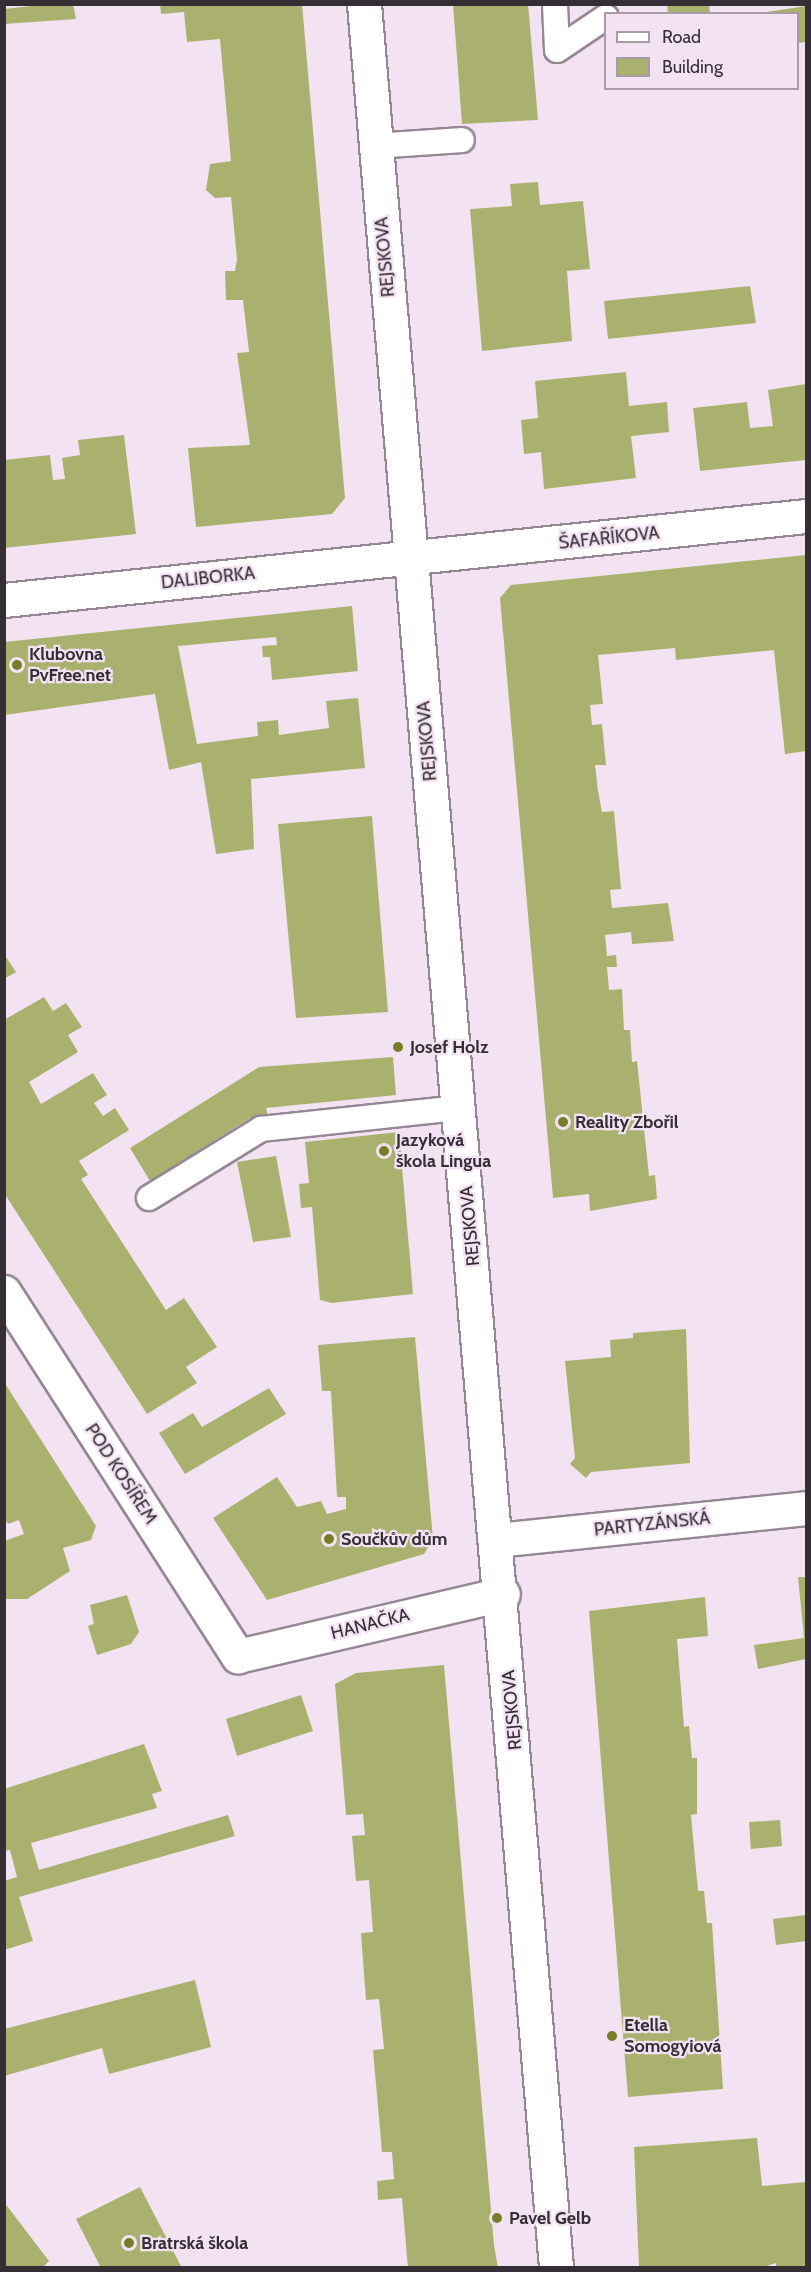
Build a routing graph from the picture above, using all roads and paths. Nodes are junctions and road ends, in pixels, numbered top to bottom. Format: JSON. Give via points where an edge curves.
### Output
{"nodes":[{"id":1,"x":364,"y":4,"type":"edge"},
{"id":2,"x":555,"y":4,"type":"edge"},
{"id":3,"x":604,"y":18,"type":"edge"},
{"id":4,"x":462,"y":140,"type":"dead end"},
{"id":5,"x":375,"y":146,"type":"junction"},
{"id":6,"x":807,"y":516,"type":"edge"},
{"id":7,"x":410,"y":555,"type":"junction"},
{"id":8,"x":4,"y":600,"type":"edge"},
{"id":9,"x":459,"y":1108,"type":"junction"},
{"id":10,"x":149,"y":1198,"type":"dead end"},
{"id":11,"x":4,"y":1292,"type":"edge"},
{"id":12,"x":807,"y":1508,"type":"edge"},
{"id":13,"x":497,"y":1540,"type":"junction"},
{"id":14,"x":503,"y":1594,"type":"junction"},
{"id":15,"x":238,"y":1656,"type":"joint"},
{"id":16,"x":556,"y":2268,"type":"edge"}],
"edges":[{"from":1,"to":5,"type":"street","name":"REJSKOVA"},
{"from":2,"to":3,"type":"lane","via":[[557,50]]},
{"from":4,"to":5,"type":"lane"},
{"from":5,"to":7,"type":"street","name":"REJSKOVA"},
{"from":6,"to":7,"type":"street","name":"ŠAFAŘÍKOVA"},
{"from":7,"to":8,"type":"street","name":"DALIBORKA"},
{"from":7,"to":9,"type":"street","name":"REJSKOVA"},
{"from":9,"to":10,"type":"lane","via":[[261,1129]]},
{"from":9,"to":13,"type":"street","name":"REJSKOVA"},
{"from":11,"to":15,"type":"street","name":"POD KOSÍŘEM"},
{"from":12,"to":13,"type":"street","name":"PARTYZÁNSKÁ"},
{"from":13,"to":14,"type":"street","name":"REJSKOVA"},
{"from":14,"to":15,"type":"street","name":"HANAČKA"},
{"from":14,"to":16,"type":"street","name":"REJSKOVA"}]}
